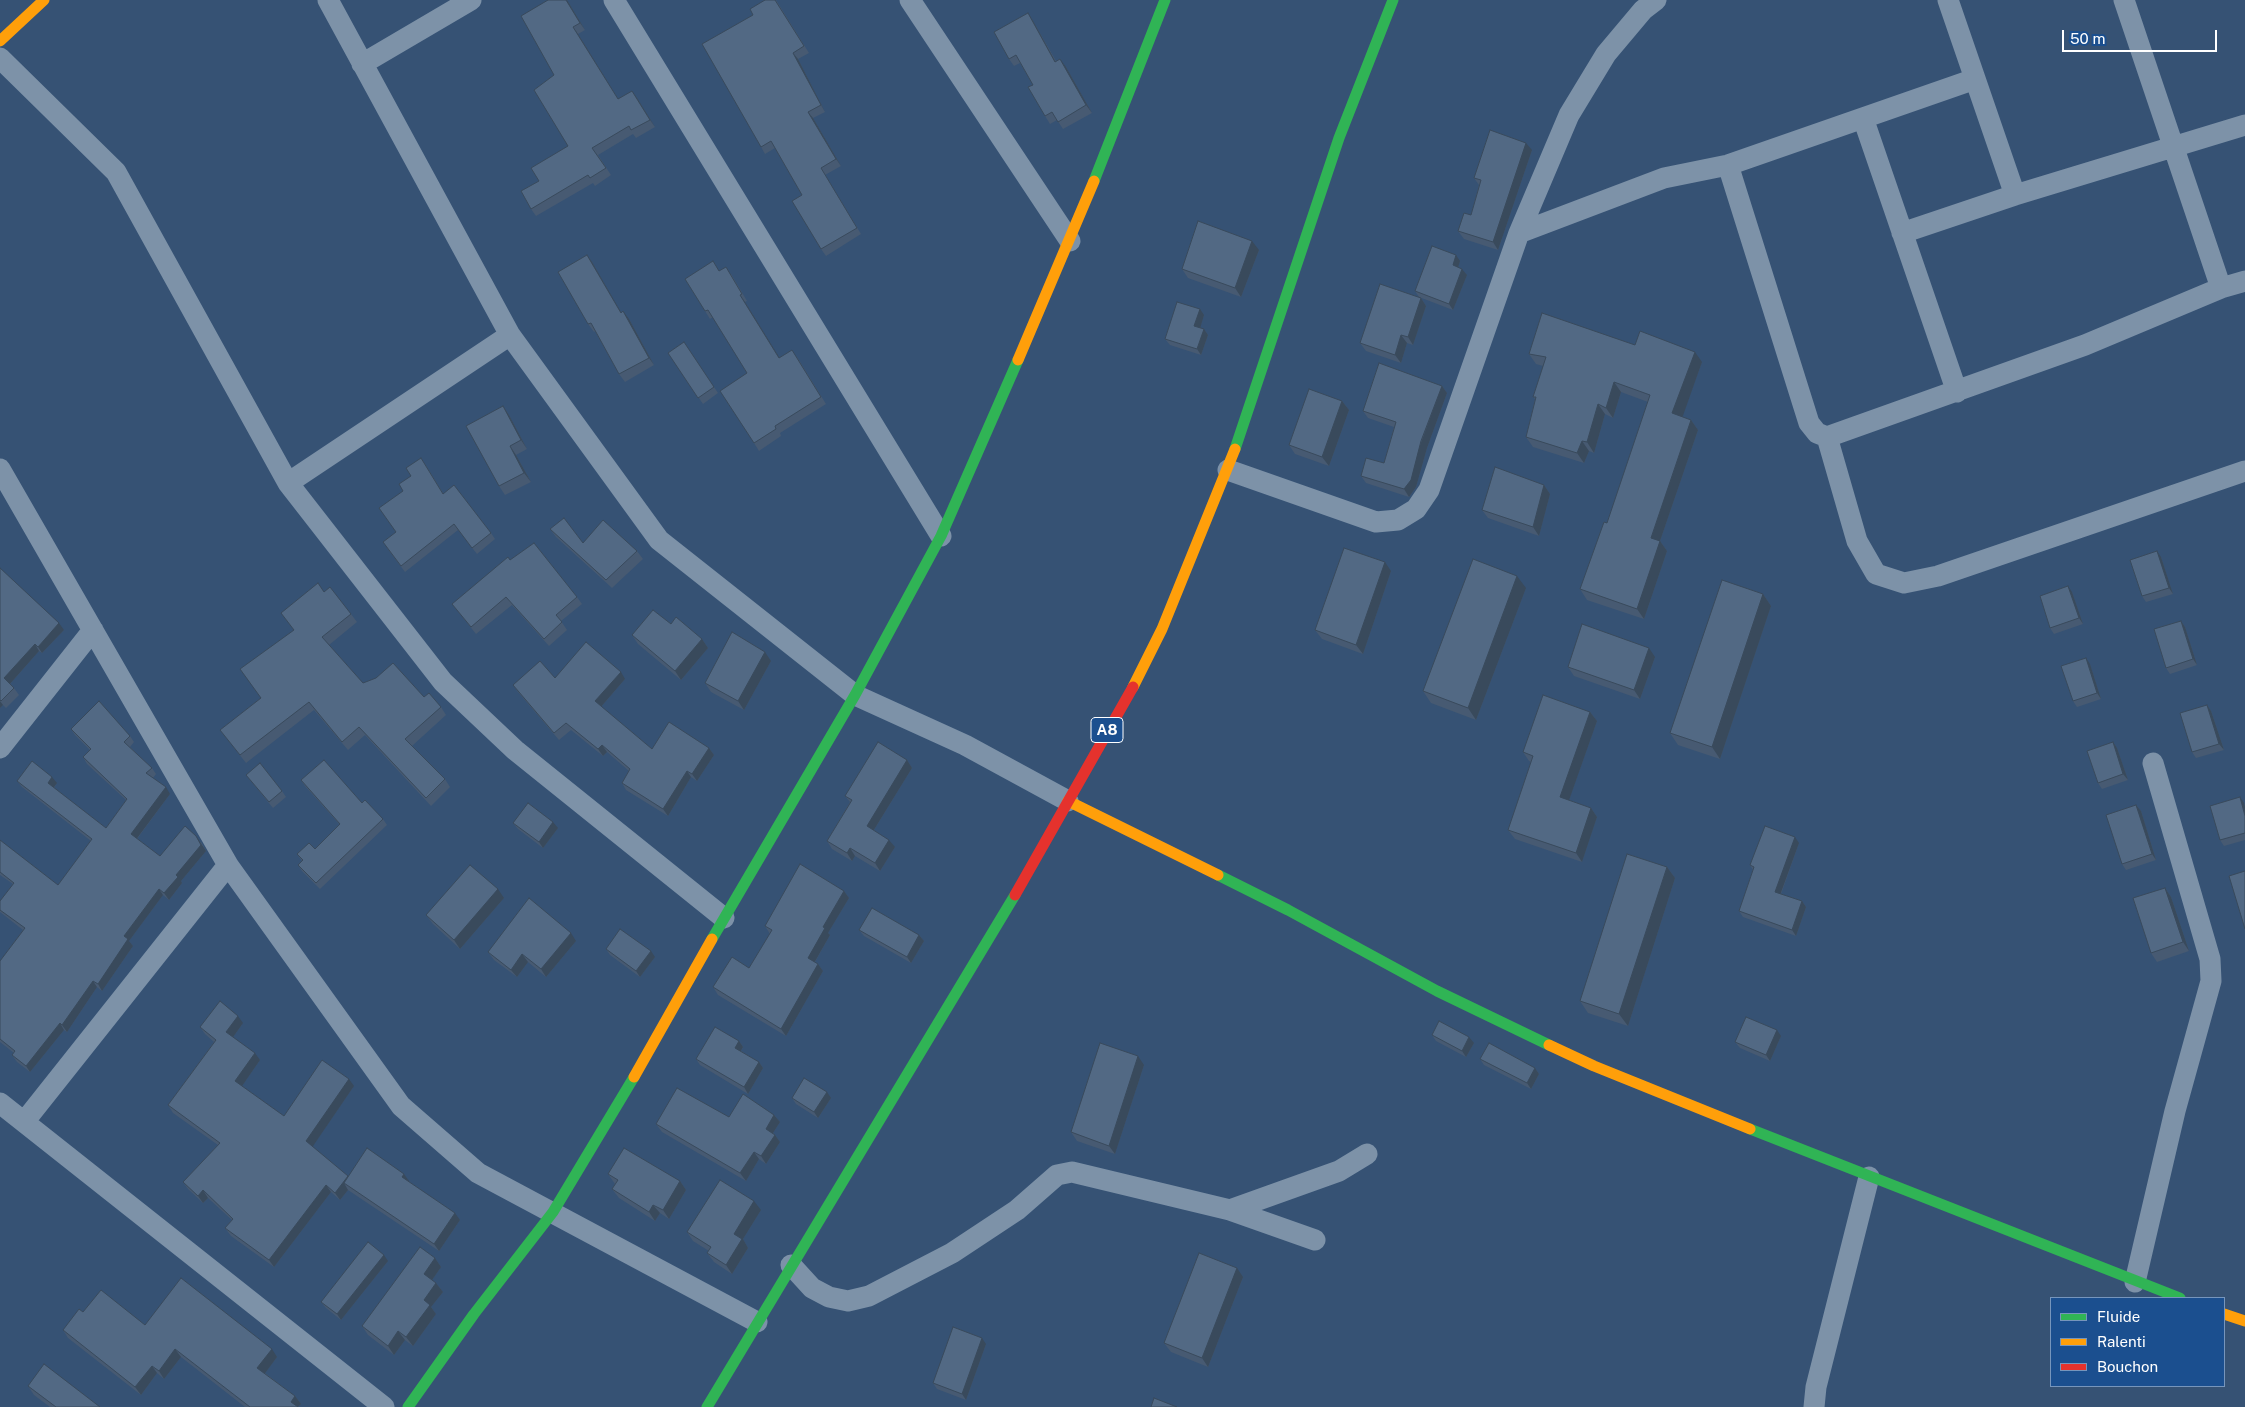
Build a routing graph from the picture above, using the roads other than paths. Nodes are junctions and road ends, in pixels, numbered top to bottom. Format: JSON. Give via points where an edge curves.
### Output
{"nodes":[{"id":1,"x":44,"y":0,"type":"edge"},
{"id":2,"x":328,"y":0,"type":"edge"},
{"id":3,"x":471,"y":0,"type":"edge"},
{"id":4,"x":614,"y":0,"type":"edge"},
{"id":5,"x":910,"y":0,"type":"edge"},
{"id":6,"x":1165,"y":0,"type":"edge"},
{"id":7,"x":1394,"y":0,"type":"edge"},
{"id":8,"x":1656,"y":0,"type":"edge"},
{"id":9,"x":1948,"y":0,"type":"edge"},
{"id":10,"x":2124,"y":0,"type":"edge"},
{"id":11,"x":0,"y":41,"type":"edge"},
{"id":12,"x":0,"y":58,"type":"edge"},
{"id":13,"x":362,"y":64,"type":"junction"},
{"id":14,"x":1975,"y":79,"type":"junction"},
{"id":15,"x":1863,"y":118,"type":"junction"},
{"id":16,"x":2245,"y":125,"type":"edge"},
{"id":17,"x":2174,"y":145,"type":"junction"},
{"id":18,"x":1728,"y":165,"type":"junction"},
{"id":19,"x":2015,"y":195,"type":"junction"},
{"id":20,"x":1519,"y":233,"type":"junction"},
{"id":21,"x":1902,"y":233,"type":"junction"},
{"id":22,"x":1070,"y":241,"type":"junction"},
{"id":23,"x":2245,"y":281,"type":"edge"},
{"id":24,"x":2221,"y":288,"type":"junction"},
{"id":25,"x":510,"y":335,"type":"junction"},
{"id":26,"x":1957,"y":392,"type":"junction"},
{"id":27,"x":1827,"y":437,"type":"junction"},
{"id":28,"x":0,"y":470,"type":"edge"},
{"id":29,"x":1228,"y":470,"type":"junction"},
{"id":30,"x":2245,"y":471,"type":"edge"},
{"id":31,"x":288,"y":483,"type":"junction"},
{"id":32,"x":941,"y":536,"type":"junction"},
{"id":33,"x":93,"y":630,"type":"junction"},
{"id":34,"x":855,"y":695,"type":"junction"},
{"id":35,"x":0,"y":748,"type":"edge"},
{"id":36,"x":2153,"y":764,"type":"dead end"},
{"id":37,"x":1068,"y":801,"type":"junction"},
{"id":38,"x":228,"y":865,"type":"junction"},
{"id":39,"x":724,"y":918,"type":"junction"},
{"id":40,"x":0,"y":1103,"type":"edge"},
{"id":41,"x":24,"y":1122,"type":"junction"},
{"id":42,"x":1367,"y":1154,"type":"dead end"},
{"id":43,"x":1869,"y":1177,"type":"junction"},
{"id":44,"x":1230,"y":1210,"type":"junction"},
{"id":45,"x":553,"y":1212,"type":"junction"},
{"id":46,"x":1314,"y":1240,"type":"dead end"},
{"id":47,"x":791,"y":1265,"type":"junction"},
{"id":48,"x":2136,"y":1282,"type":"junction"},
{"id":49,"x":2177,"y":1297,"type":"edge"},
{"id":50,"x":2225,"y":1314,"type":"edge"},
{"id":51,"x":757,"y":1322,"type":"junction"},
{"id":52,"x":2245,"y":1322,"type":"edge"},
{"id":53,"x":384,"y":1407,"type":"edge"},
{"id":54,"x":408,"y":1407,"type":"edge"},
{"id":55,"x":707,"y":1407,"type":"edge"},
{"id":56,"x":1814,"y":1407,"type":"edge"}],
"edges":[{"from":1,"to":11,"type":"street"},
{"from":2,"to":13,"type":"street"},
{"from":3,"to":13,"type":"street"},
{"from":4,"to":32,"type":"street"},
{"from":5,"to":22,"type":"street"},
{"from":6,"to":22,"type":"street"},
{"from":7,"to":29,"type":"street","number":"A8","via":[[1339,138]]},
{"from":8,"to":20,"type":"street","via":[[1643,10],[1606,54],[1570,115]]},
{"from":9,"to":14,"type":"street"},
{"from":10,"to":17,"type":"street"},
{"from":12,"to":31,"type":"street","via":[[116,172]]},
{"from":13,"to":25,"type":"street"},
{"from":14,"to":15,"type":"street"},
{"from":14,"to":19,"type":"street"},
{"from":15,"to":18,"type":"street"},
{"from":15,"to":21,"type":"street"},
{"from":16,"to":17,"type":"street"},
{"from":17,"to":19,"type":"street"},
{"from":17,"to":24,"type":"street"},
{"from":18,"to":20,"type":"street","via":[[1664,178]]},
{"from":18,"to":27,"type":"street","via":[[1809,423],[1817,433]]},
{"from":19,"to":21,"type":"street"},
{"from":20,"to":29,"type":"street","via":[[1429,490],[1416,509],[1398,520],[1376,522]]},
{"from":21,"to":26,"type":"street"},
{"from":22,"to":32,"type":"street"},
{"from":23,"to":24,"type":"street"},
{"from":24,"to":26,"type":"street","via":[[2085,345]]},
{"from":25,"to":31,"type":"street"},
{"from":25,"to":34,"type":"street","via":[[659,540]]},
{"from":26,"to":27,"type":"street"},
{"from":27,"to":30,"type":"street","via":[[1857,542],[1876,574],[1904,583],[1938,576]]},
{"from":28,"to":33,"type":"street"},
{"from":29,"to":37,"type":"street","number":"A8","via":[[1162,629]]},
{"from":31,"to":39,"type":"street","via":[[443,682],[515,750]]},
{"from":32,"to":34,"type":"street"},
{"from":33,"to":35,"type":"street"},
{"from":33,"to":38,"type":"street"},
{"from":34,"to":37,"type":"street","via":[[965,745]]},
{"from":34,"to":39,"type":"street"},
{"from":36,"to":48,"type":"street","via":[[2210,959],[2211,981],[2175,1111]]},
{"from":37,"to":43,"type":"street","via":[[1288,910],[1437,991],[1594,1066]]},
{"from":37,"to":47,"type":"street","number":"A8","via":[[996,928]]},
{"from":38,"to":41,"type":"street"},
{"from":38,"to":45,"type":"street","via":[[401,1106],[478,1173]]},
{"from":39,"to":45,"type":"street","via":[[654,1044]]},
{"from":40,"to":41,"type":"street"},
{"from":41,"to":53,"type":"street"},
{"from":42,"to":44,"type":"street","via":[[1339,1170]]},
{"from":43,"to":48,"type":"street"},
{"from":43,"to":56,"type":"street","via":[[1816,1387]]},
{"from":44,"to":46,"type":"street"},
{"from":44,"to":47,"type":"street","via":[[1072,1172],[1057,1175],[1017,1210],[952,1254],[869,1296],[848,1301],[829,1297],[812,1288]]},
{"from":45,"to":51,"type":"street"},
{"from":45,"to":54,"type":"street","via":[[474,1314]]},
{"from":47,"to":51,"type":"street","number":"A8"},
{"from":48,"to":49,"type":"street"},
{"from":50,"to":52,"type":"street"},
{"from":51,"to":55,"type":"street","number":"A8"}]}
